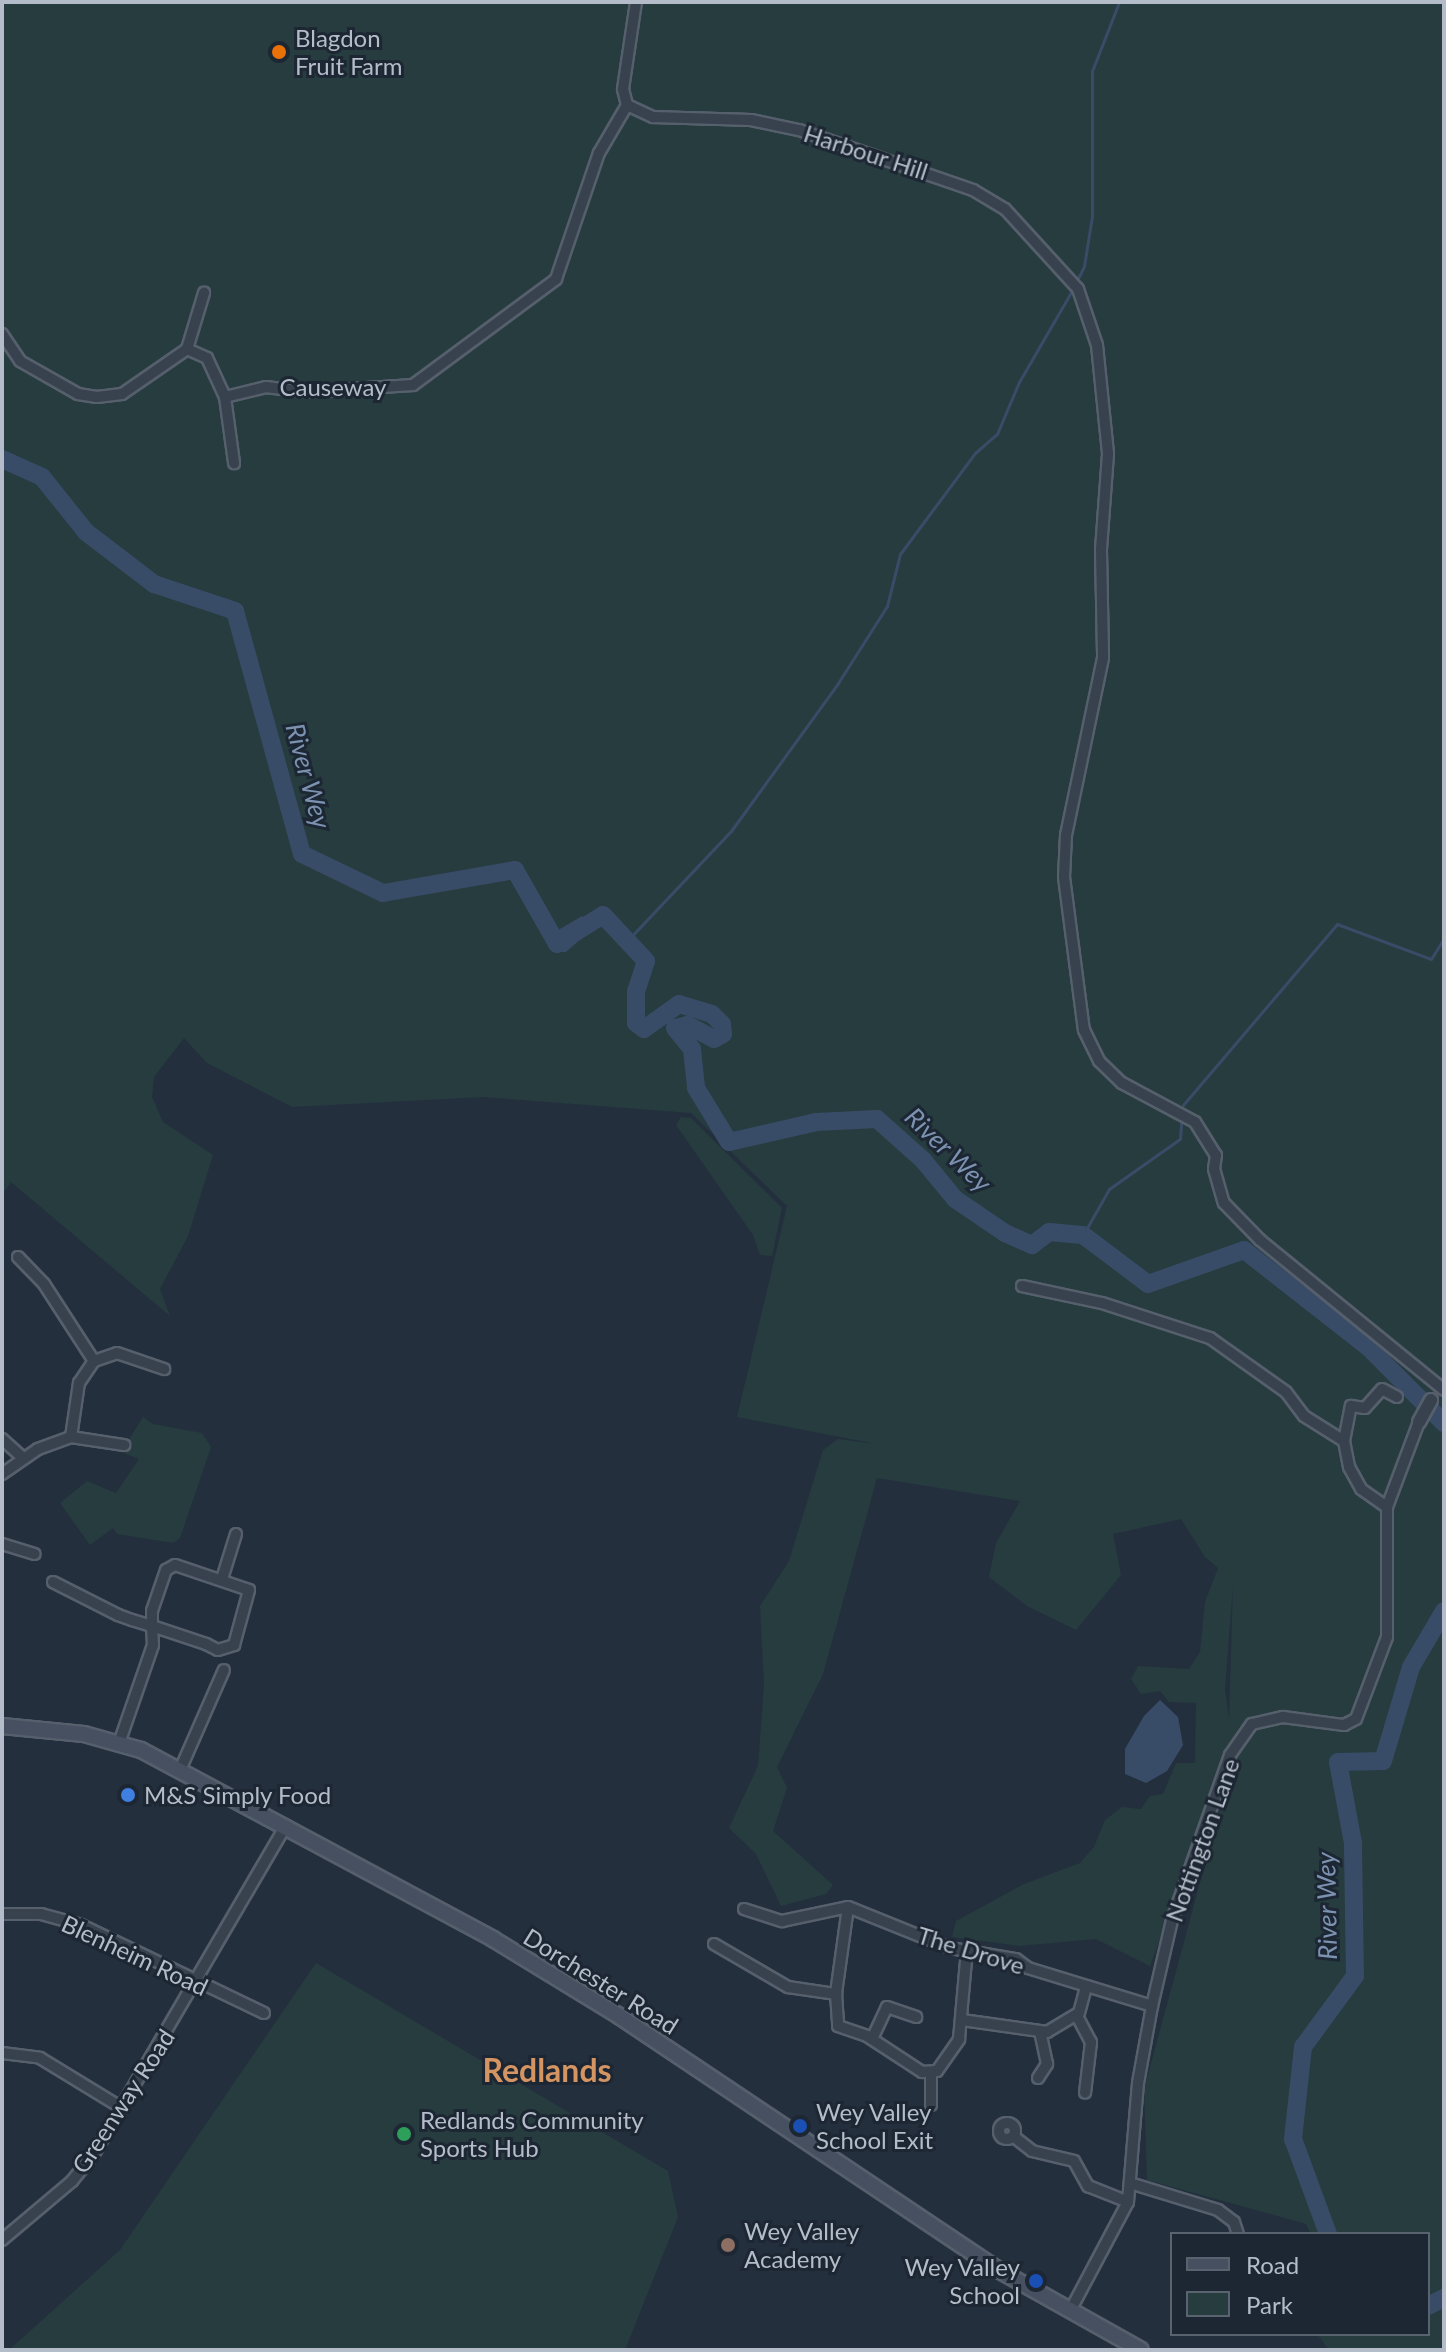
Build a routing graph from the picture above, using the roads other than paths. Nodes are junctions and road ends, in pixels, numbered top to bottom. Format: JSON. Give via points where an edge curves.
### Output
{"nodes":[{"id":1,"x":636,"y":2,"type":"edge"},
{"id":2,"x":627,"y":105,"type":"junction"},
{"id":3,"x":204,"y":293,"type":"dead end"},
{"id":4,"x":2,"y":334,"type":"edge"},
{"id":5,"x":187,"y":349,"type":"junction"},
{"id":6,"x":225,"y":397,"type":"junction"},
{"id":7,"x":234,"y":463,"type":"dead end"},
{"id":8,"x":18,"y":1257,"type":"dead end"},
{"id":9,"x":1022,"y":1286,"type":"dead end"},
{"id":10,"x":94,"y":1361,"type":"junction"},
{"id":11,"x":164,"y":1369,"type":"dead end"},
{"id":12,"x":1444,"y":1390,"type":"edge"},
{"id":13,"x":1397,"y":1397,"type":"dead end"},
{"id":14,"x":1431,"y":1400,"type":"joint"},
{"id":15,"x":1419,"y":1422,"type":"joint"},
{"id":16,"x":71,"y":1437,"type":"junction"},
{"id":17,"x":2,"y":1439,"type":"edge"},
{"id":18,"x":1344,"y":1441,"type":"junction"},
{"id":19,"x":124,"y":1445,"type":"dead end"},
{"id":20,"x":23,"y":1458,"type":"junction"},
{"id":21,"x":2,"y":1474,"type":"edge"},
{"id":22,"x":1387,"y":1507,"type":"junction"},
{"id":23,"x":236,"y":1534,"type":"dead end"},
{"id":24,"x":2,"y":1544,"type":"edge"},
{"id":25,"x":35,"y":1554,"type":"dead end"},
{"id":26,"x":222,"y":1579,"type":"junction"},
{"id":27,"x":53,"y":1582,"type":"dead end"},
{"id":28,"x":152,"y":1626,"type":"junction"},
{"id":29,"x":224,"y":1670,"type":"dead end"},
{"id":30,"x":2,"y":1726,"type":"edge"},
{"id":31,"x":119,"y":1743,"type":"junction"},
{"id":32,"x":180,"y":1770,"type":"junction"},
{"id":33,"x":286,"y":1826,"type":"junction"},
{"id":34,"x":848,"y":1907,"type":"junction"},
{"id":35,"x":744,"y":1909,"type":"dead end"},
{"id":36,"x":2,"y":1914,"type":"edge"},
{"id":37,"x":714,"y":1944,"type":"dead end"},
{"id":38,"x":967,"y":1950,"type":"junction"},
{"id":39,"x":196,"y":1985,"type":"junction"},
{"id":40,"x":1086,"y":1986,"type":"junction"},
{"id":41,"x":836,"y":1994,"type":"junction"},
{"id":42,"x":1152,"y":2006,"type":"junction"},
{"id":43,"x":264,"y":2013,"type":"dead end"},
{"id":44,"x":1077,"y":2016,"type":"junction"},
{"id":45,"x":916,"y":2017,"type":"dead end"},
{"id":46,"x":962,"y":2020,"type":"junction"},
{"id":47,"x":1040,"y":2032,"type":"junction"},
{"id":48,"x":872,"y":2039,"type":"junction"},
{"id":49,"x":2,"y":2053,"type":"edge"},
{"id":50,"x":931,"y":2073,"type":"junction"},
{"id":51,"x":1038,"y":2078,"type":"dead end"},
{"id":52,"x":1085,"y":2093,"type":"dead end"},
{"id":53,"x":931,"y":2105,"type":"dead end"},
{"id":54,"x":122,"y":2108,"type":"junction"},
{"id":55,"x":1013,"y":2136,"type":"dead end"},
{"id":56,"x":1133,"y":2184,"type":"junction"},
{"id":57,"x":1128,"y":2202,"type":"junction"},
{"id":58,"x":1237,"y":2232,"type":"edge"},
{"id":59,"x":2,"y":2240,"type":"edge"},
{"id":60,"x":1070,"y":2311,"type":"junction"},
{"id":61,"x":1118,"y":2344,"type":"edge"},
{"id":62,"x":1141,"y":2350,"type":"edge"}],
"edges":[{"from":1,"to":2,"type":"street","via":[[623,89]]},
{"from":2,"to":6,"type":"street","name":"Causeway","via":[[599,153],[556,279],[413,385],[306,392],[266,387]]},
{"from":2,"to":12,"type":"street","name":"Harbour Hill","via":[[653,117],[751,120],[799,130],[960,184],[1005,209],[1078,289],[1097,345],[1108,454],[1101,550],[1103,658],[1065,849],[1084,1030],[1099,1061],[1122,1083],[1195,1122],[1216,1155],[1214,1169],[1224,1203],[1260,1240]]},
{"from":3,"to":5,"type":"street"},
{"from":4,"to":5,"type":"street","via":[[33,369],[78,394],[97,397],[122,394]]},
{"from":5,"to":6,"type":"street","via":[[207,358]]},
{"from":6,"to":7,"type":"street"},
{"from":8,"to":10,"type":"street","via":[[44,1284]]},
{"from":9,"to":18,"type":"street","via":[[1102,1303],[1210,1338]]},
{"from":10,"to":11,"type":"street","via":[[117,1353]]},
{"from":10,"to":16,"type":"street","via":[[79,1383]]},
{"from":12,"to":14,"type":"street"},
{"from":13,"to":18,"type":"street","via":[[1382,1389],[1365,1408],[1351,1406]]},
{"from":14,"to":15,"type":"street"},
{"from":15,"to":22,"type":"street","name":"Nottington Lane"},
{"from":16,"to":19,"type":"street"},
{"from":16,"to":20,"type":"street"},
{"from":17,"to":20,"type":"street"},
{"from":18,"to":22,"type":"street","via":[[1361,1489]]},
{"from":20,"to":21,"type":"street"},
{"from":22,"to":42,"type":"street","name":"Nottington Lane","via":[[1387,1637],[1356,1719],[1344,1725],[1283,1717],[1252,1724],[1230,1755],[1172,1920]]},
{"from":23,"to":26,"type":"street"},
{"from":24,"to":25,"type":"street"},
{"from":26,"to":28,"type":"street","via":[[170,1565],[152,1611]]},
{"from":26,"to":28,"type":"street","via":[[246,1588],[250,1595],[232,1648],[218,1650]]},
{"from":27,"to":28,"type":"street"},
{"from":28,"to":31,"type":"street","via":[[153,1645]]},
{"from":29,"to":32,"type":"street"},
{"from":30,"to":31,"type":"main road","name":"Dorchester Road","via":[[48,1728]]},
{"from":31,"to":32,"type":"main road","name":"Dorchester Road"},
{"from":32,"to":33,"type":"main road","name":"Dorchester Road"},
{"from":33,"to":39,"type":"street","name":"Greenway Road"},
{"from":33,"to":60,"type":"main road","name":"Dorchester Road","via":[[556,1977],[995,2268]]},
{"from":34,"to":35,"type":"street","via":[[782,1921]]},
{"from":34,"to":38,"type":"street","name":"The Drove"},
{"from":34,"to":41,"type":"street"},
{"from":36,"to":39,"type":"street","name":"Blenheim Road","via":[[41,1914],[81,1925]]},
{"from":37,"to":41,"type":"street","via":[[788,1987]]},
{"from":38,"to":40,"type":"street","name":"The Drove","via":[[1016,1959],[1028,1968]]},
{"from":38,"to":46,"type":"street"},
{"from":39,"to":43,"type":"street","name":"Blenheim Road"},
{"from":39,"to":54,"type":"street","name":"Greenway Road"},
{"from":40,"to":42,"type":"street","name":"The Drove"},
{"from":40,"to":44,"type":"street"},
{"from":41,"to":48,"type":"street","via":[[838,2026]]},
{"from":42,"to":56,"type":"street","name":"Nottington Lane","via":[[1138,2083]]},
{"from":44,"to":47,"type":"street","via":[[1059,2029]]},
{"from":44,"to":52,"type":"street","via":[[1091,2042]]},
{"from":45,"to":48,"type":"street","via":[[887,2007]]},
{"from":46,"to":47,"type":"street"},
{"from":46,"to":50,"type":"street","via":[[950,2055]]},
{"from":47,"to":51,"type":"street","via":[[1047,2064]]},
{"from":48,"to":50,"type":"street"},
{"from":49,"to":54,"type":"street","via":[[40,2058]]},
{"from":50,"to":53,"type":"street"},
{"from":54,"to":59,"type":"street","name":"Greenway Road","via":[[72,2181]]},
{"from":55,"to":57,"type":"street","via":[[1032,2151],[1074,2161],[1088,2186]]},
{"from":56,"to":57,"type":"street","name":"Nottington Lane"},
{"from":56,"to":58,"type":"street","via":[[1218,2210],[1234,2222]]},
{"from":57,"to":60,"type":"street","name":"Nottington Lane"},
{"from":60,"to":61,"type":"main road","name":"Dorchester Road"},
{"from":61,"to":62,"type":"main road","name":"Dorchester Road"}]}
